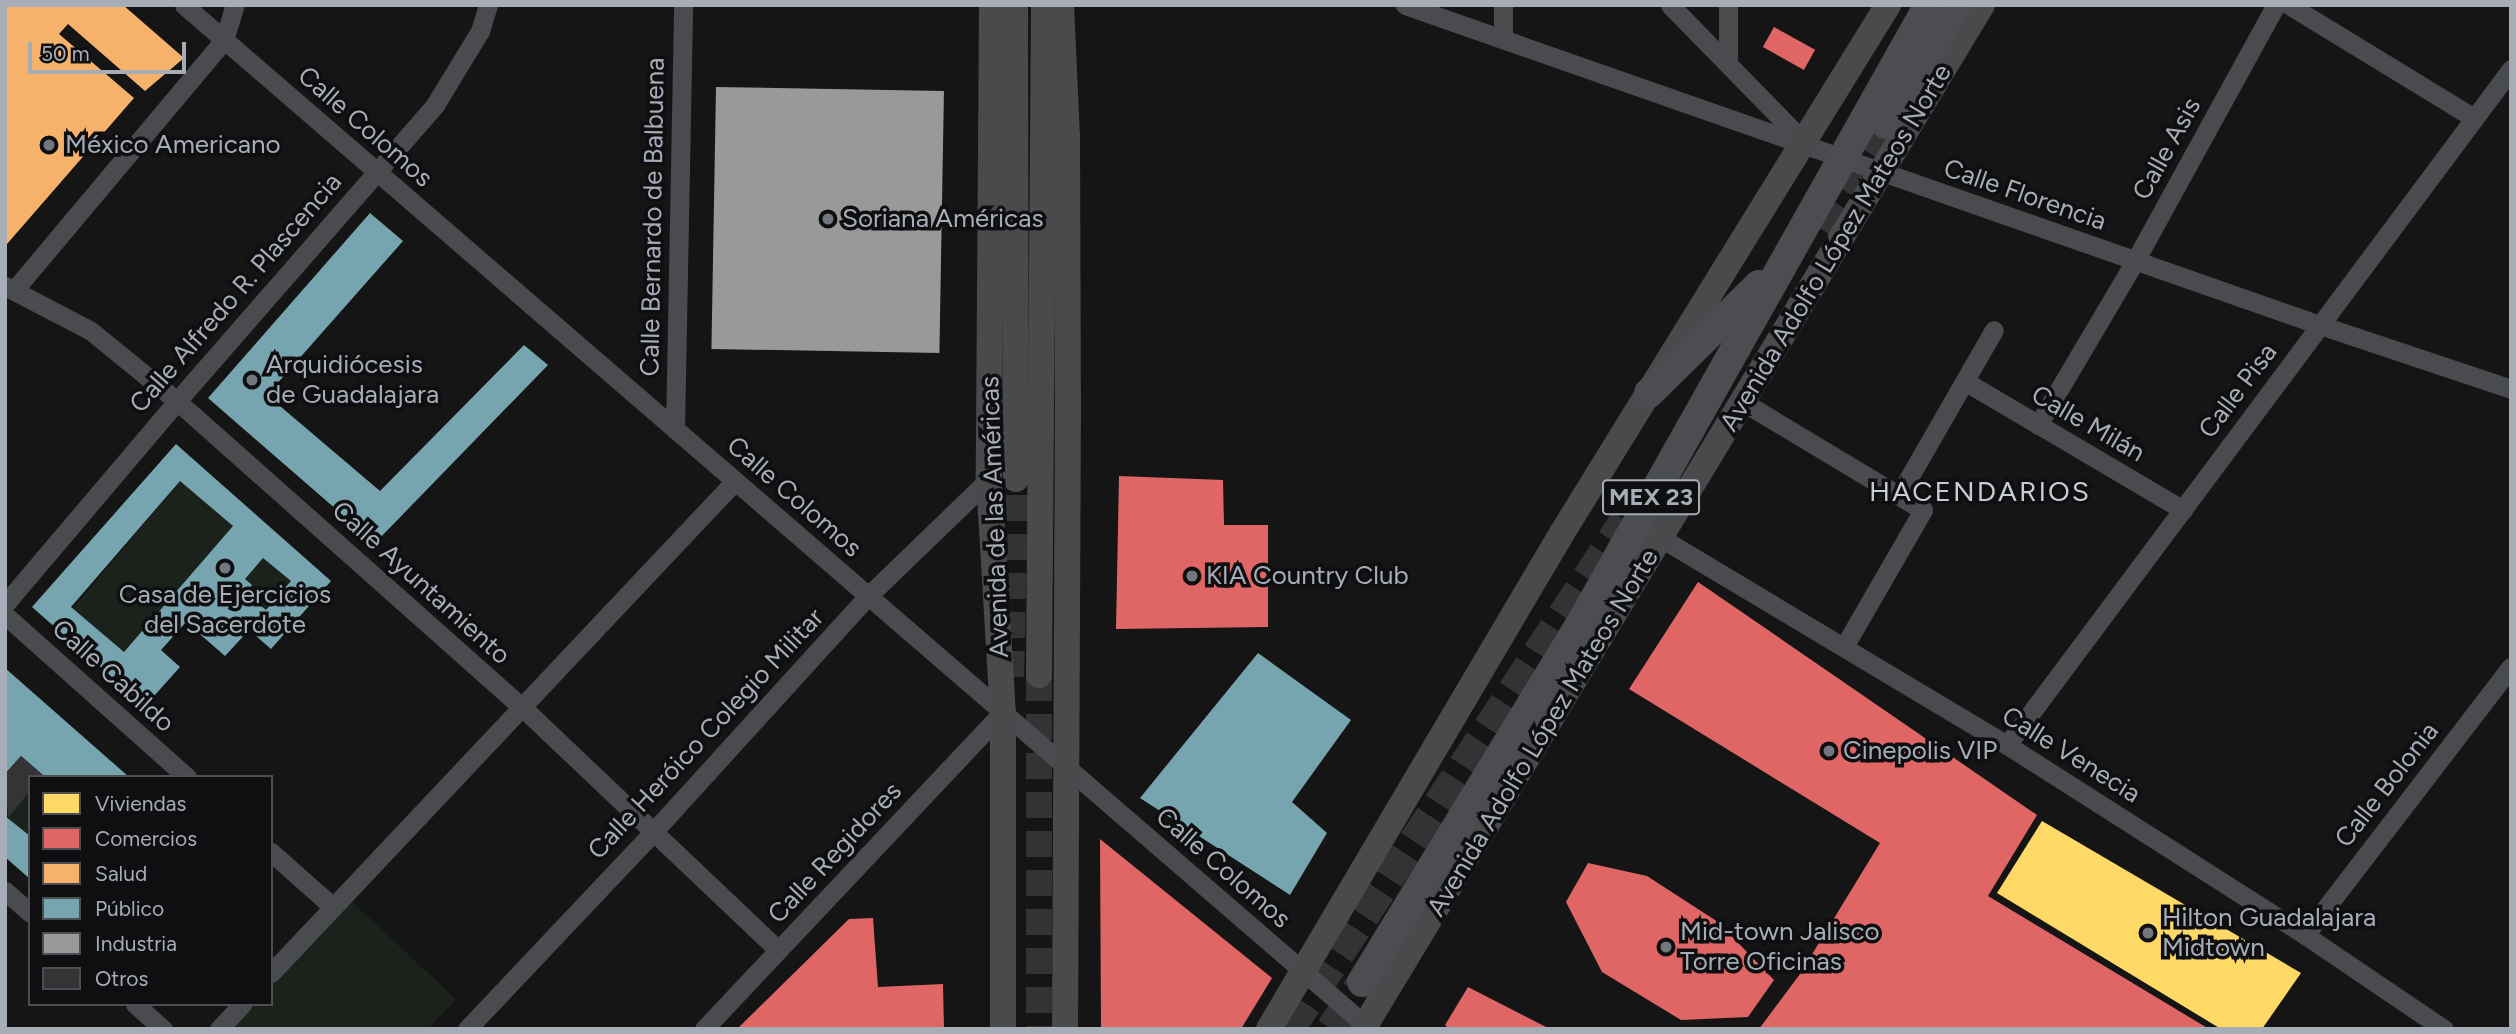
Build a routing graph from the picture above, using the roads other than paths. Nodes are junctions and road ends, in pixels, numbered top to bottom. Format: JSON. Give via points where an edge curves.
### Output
{"nodes":[{"id":1,"x":184,"y":5,"type":"edge"},
{"id":2,"x":236,"y":5,"type":"edge"},
{"id":3,"x":488,"y":5,"type":"edge"},
{"id":4,"x":683,"y":5,"type":"edge"},
{"id":5,"x":992,"y":5,"type":"edge"},
{"id":6,"x":1015,"y":5,"type":"edge"},
{"id":7,"x":1044,"y":5,"type":"edge"},
{"id":8,"x":1061,"y":5,"type":"edge"},
{"id":9,"x":1405,"y":5,"type":"edge"},
{"id":10,"x":1503,"y":5,"type":"edge"},
{"id":11,"x":1670,"y":5,"type":"edge"},
{"id":12,"x":1728,"y":5,"type":"edge"},
{"id":13,"x":1888,"y":5,"type":"edge"},
{"id":14,"x":1928,"y":5,"type":"edge"},
{"id":15,"x":1956,"y":5,"type":"edge"},
{"id":16,"x":1982,"y":5,"type":"edge"},
{"id":17,"x":2277,"y":5,"type":"edge"},
{"id":18,"x":2289,"y":5,"type":"edge"},
{"id":19,"x":1503,"y":39,"type":"junction"},
{"id":20,"x":224,"y":40,"type":"junction"},
{"id":21,"x":1728,"y":61,"type":"junction"},
{"id":22,"x":2511,"y":69,"type":"edge"},
{"id":23,"x":2474,"y":118,"type":"junction"},
{"id":24,"x":1886,"y":124,"type":"tunnel mouth"},
{"id":25,"x":1805,"y":143,"type":"junction"},
{"id":26,"x":1841,"y":156,"type":"junction"},
{"id":27,"x":376,"y":172,"type":"junction"},
{"id":28,"x":1881,"y":173,"type":"junction"},
{"id":29,"x":2136,"y":261,"type":"junction"},
{"id":30,"x":1782,"y":263,"type":"junction"},
{"id":31,"x":10,"y":288,"type":"edge"},
{"id":32,"x":2320,"y":326,"type":"junction"},
{"id":33,"x":1994,"y":330,"type":"dead end"},
{"id":34,"x":1966,"y":382,"type":"junction"},
{"id":35,"x":2511,"y":389,"type":"edge"},
{"id":36,"x":1648,"y":393,"type":"junction"},
{"id":37,"x":177,"y":401,"type":"junction"},
{"id":38,"x":1743,"y":402,"type":"junction"},
{"id":39,"x":2038,"y":425,"type":"junction"},
{"id":40,"x":675,"y":429,"type":"junction"},
{"id":41,"x":989,"y":479,"type":"junction"},
{"id":42,"x":1016,"y":479,"type":"tunnel mouth"},
{"id":43,"x":735,"y":481,"type":"junction"},
{"id":44,"x":1899,"y":495,"type":"junction"},
{"id":45,"x":2183,"y":510,"type":"junction"},
{"id":46,"x":1661,"y":538,"type":"junction"},
{"id":47,"x":868,"y":596,"type":"junction"},
{"id":48,"x":5,"y":604,"type":"edge"},
{"id":49,"x":5,"y":615,"type":"edge"},
{"id":50,"x":1843,"y":647,"type":"junction"},
{"id":51,"x":2511,"y":667,"type":"edge"},
{"id":52,"x":1039,"y":675,"type":"tunnel mouth"},
{"id":53,"x":522,"y":707,"type":"junction"},
{"id":54,"x":1003,"y":712,"type":"junction"},
{"id":55,"x":2007,"y":745,"type":"junction"},
{"id":56,"x":1064,"y":765,"type":"junction"},
{"id":57,"x":185,"y":775,"type":"edge"},
{"id":58,"x":654,"y":831,"type":"junction"},
{"id":59,"x":273,"y":854,"type":"edge"},
{"id":60,"x":5,"y":891,"type":"edge"},
{"id":61,"x":333,"y":907,"type":"junction"},
{"id":62,"x":28,"y":911,"type":"edge"},
{"id":63,"x":2305,"y":935,"type":"junction"},
{"id":64,"x":778,"y":950,"type":"junction"},
{"id":65,"x":1302,"y":970,"type":"junction"},
{"id":66,"x":273,"y":971,"type":"edge"},
{"id":67,"x":1362,"y":982,"type":"tunnel mouth"},
{"id":68,"x":137,"y":1006,"type":"edge"},
{"id":69,"x":240,"y":1006,"type":"edge"},
{"id":70,"x":1366,"y":1028,"type":"edge"},
{"id":71,"x":163,"y":1029,"type":"edge"},
{"id":72,"x":219,"y":1029,"type":"edge"},
{"id":73,"x":467,"y":1029,"type":"edge"},
{"id":74,"x":704,"y":1029,"type":"edge"},
{"id":75,"x":1003,"y":1029,"type":"edge"},
{"id":76,"x":1065,"y":1029,"type":"edge"},
{"id":77,"x":1269,"y":1029,"type":"edge"},
{"id":78,"x":2444,"y":1029,"type":"edge"}],
"edges":[{"from":1,"to":20,"type":"street","name":"Calle Colomos"},
{"from":2,"to":20,"type":"street"},
{"from":3,"to":27,"type":"street","name":"Calle Alfredo R. Plascencia","via":[[480,31],[435,105]]},
{"from":4,"to":40,"type":"street","name":"Calle Bernardo de Balbuena"},
{"from":5,"to":41,"type":"main road","name":"Avenida de las Américas"},
{"from":6,"to":42,"type":"main road","name":"Avenida de las Américas"},
{"from":7,"to":52,"type":"main road","name":"Avenida de las Américas"},
{"from":8,"to":56,"type":"main road","via":[[1067,135],[1069,645]]},
{"from":9,"to":19,"type":"street","name":"Calle Florencia"},
{"from":10,"to":19,"type":"street"},
{"from":11,"to":21,"type":"street"},
{"from":12,"to":21,"type":"street"},
{"from":13,"to":25,"type":"main road"},
{"from":14,"to":26,"type":"main road","name":"Avenida Adolfo López Mateos Norte","number":"MEX 23"},
{"from":15,"to":24,"type":"main road","name":"Avenida Adolfo López Mateos Norte"},
{"from":16,"to":28,"type":"main road","name":"Avenida Adolfo López Mateos Norte"},
{"from":17,"to":29,"type":"street","name":"Calle Asis"},
{"from":18,"to":23,"type":"street"},
{"from":19,"to":25,"type":"street","name":"Calle Florencia"},
{"from":20,"to":27,"type":"street","name":"Calle Colomos"},
{"from":20,"to":31,"type":"street"},
{"from":21,"to":25,"type":"street"},
{"from":22,"to":23,"type":"street","name":"Calle Pisa"},
{"from":23,"to":32,"type":"street","name":"Calle Pisa"},
{"from":25,"to":26,"type":"street","name":"Calle Florencia"},
{"from":25,"to":36,"type":"main road"},
{"from":26,"to":28,"type":"street","name":"Calle Florencia"},
{"from":26,"to":30,"type":"main road","name":"Avenida Adolfo López Mateos Norte","number":"MEX 23"},
{"from":27,"to":37,"type":"street","name":"Calle Alfredo R. Plascencia"},
{"from":27,"to":40,"type":"street","name":"Calle Colomos"},
{"from":28,"to":29,"type":"street","name":"Calle Florencia"},
{"from":28,"to":38,"type":"main road","name":"Avenida Adolfo López Mateos Norte"},
{"from":29,"to":32,"type":"street","name":"Calle Florencia"},
{"from":29,"to":39,"type":"street","name":"Calle Asis"},
{"from":30,"to":36,"type":"main road"},
{"from":30,"to":67,"type":"main road","name":"Avenida Adolfo López Mateos Norte","number":"MEX 23","via":[[1581,623]]},
{"from":31,"to":37,"type":"street","name":"Calle Ayuntamiento","via":[[91,331]]},
{"from":32,"to":35,"type":"street","name":"Calle Florencia"},
{"from":32,"to":45,"type":"street","name":"Calle Pisa"},
{"from":33,"to":34,"type":"street"},
{"from":34,"to":39,"type":"street","name":"Calle Milán"},
{"from":34,"to":44,"type":"street"},
{"from":36,"to":65,"type":"main road"},
{"from":37,"to":48,"type":"street","name":"Calle Alfredo R. Plascencia"},
{"from":37,"to":53,"type":"street","name":"Calle Ayuntamiento"},
{"from":38,"to":44,"type":"street"},
{"from":38,"to":46,"type":"main road","name":"Avenida Adolfo López Mateos Norte"},
{"from":39,"to":45,"type":"street","name":"Calle Milán"},
{"from":40,"to":43,"type":"street","name":"Calle Colomos"},
{"from":41,"to":47,"type":"street","name":"Calle Heróico Colegio Militar"},
{"from":41,"to":54,"type":"main road","name":"Avenida de las Américas"},
{"from":43,"to":47,"type":"street","name":"Calle Colomos"},
{"from":43,"to":53,"type":"street"},
{"from":44,"to":50,"type":"street","via":[[1923,510]]},
{"from":45,"to":55,"type":"street","name":"Calle Pisa"},
{"from":46,"to":50,"type":"street","name":"Calle Venecia"},
{"from":46,"to":70,"type":"main road","name":"Avenida Adolfo López Mateos Norte"},
{"from":47,"to":54,"type":"street","name":"Calle Colomos"},
{"from":47,"to":58,"type":"street","name":"Calle Heróico Colegio Militar"},
{"from":49,"to":57,"type":"street","name":"Calle Cabildo"},
{"from":50,"to":55,"type":"street","name":"Calle Venecia"},
{"from":51,"to":63,"type":"street","name":"Calle Bolonia"},
{"from":53,"to":58,"type":"street","name":"Calle Ayuntamiento"},
{"from":53,"to":61,"type":"street"},
{"from":54,"to":56,"type":"street","name":"Calle Colomos"},
{"from":54,"to":64,"type":"street","name":"Calle Regidores"},
{"from":54,"to":75,"type":"main road","name":"Avenida de las Américas"},
{"from":55,"to":63,"type":"street","name":"Calle Venecia"},
{"from":56,"to":65,"type":"street","name":"Calle Colomos"},
{"from":56,"to":76,"type":"main road"},
{"from":58,"to":64,"type":"street","name":"Calle Ayuntamiento"},
{"from":58,"to":73,"type":"street","name":"Calle Heróico Colegio Militar"},
{"from":59,"to":61,"type":"street"},
{"from":60,"to":62,"type":"street"},
{"from":61,"to":66,"type":"street"},
{"from":63,"to":78,"type":"street","name":"Calle Venecia"},
{"from":64,"to":74,"type":"street","name":"Calle Regidores"},
{"from":65,"to":70,"type":"street","name":"Calle Colomos"},
{"from":65,"to":77,"type":"main road"},
{"from":68,"to":71,"type":"street"},
{"from":69,"to":72,"type":"street"}]}
